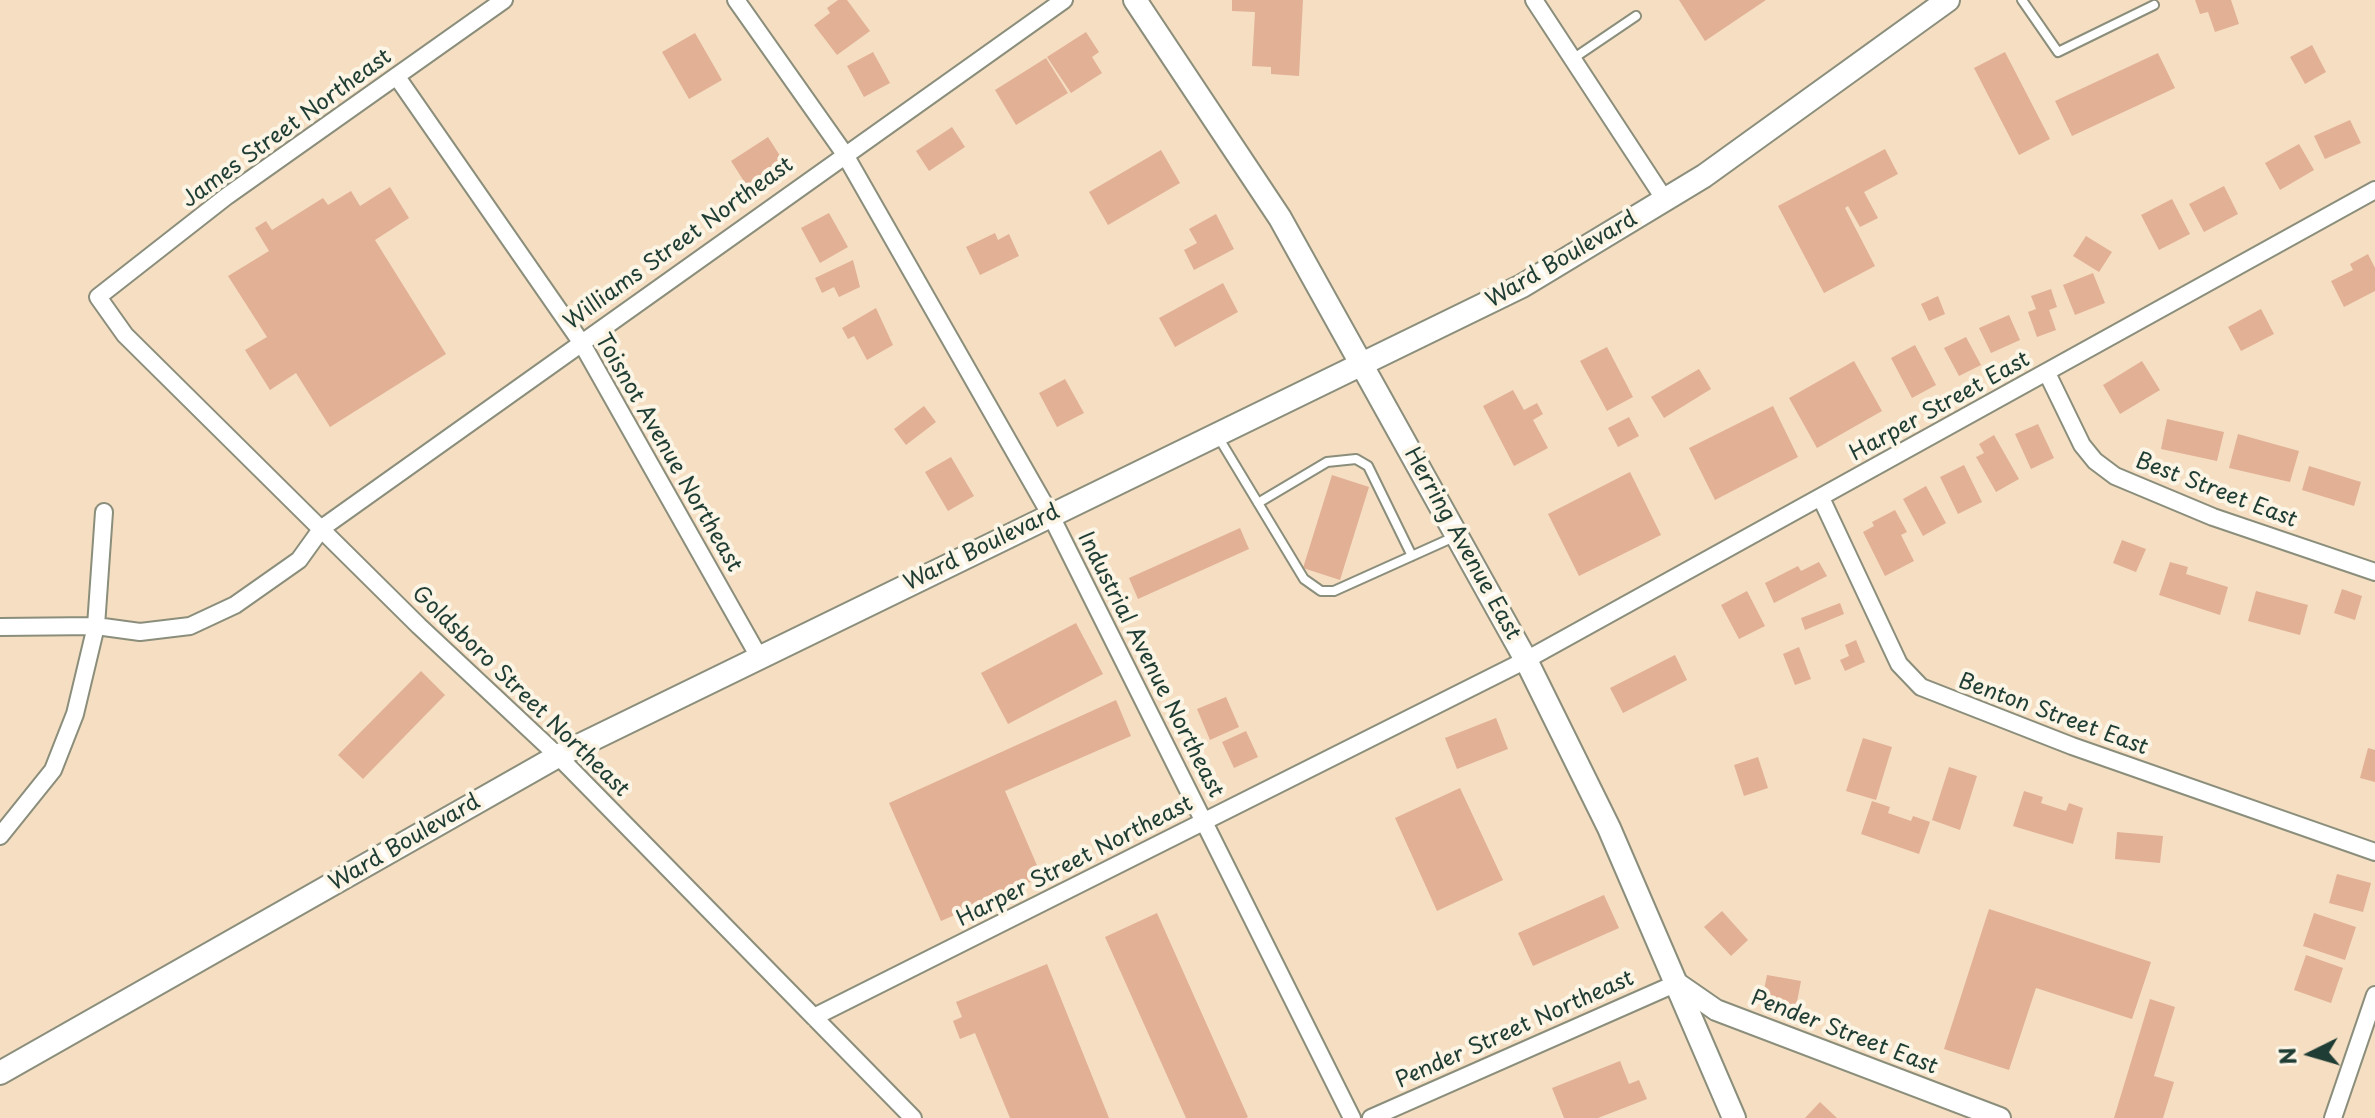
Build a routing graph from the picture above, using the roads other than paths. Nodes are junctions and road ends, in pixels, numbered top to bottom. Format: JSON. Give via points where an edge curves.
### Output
{"nodes":[{"id":1,"x":504,"y":0,"type":"edge"},
{"id":2,"x":736,"y":0,"type":"edge"},
{"id":3,"x":1064,"y":0,"type":"edge"},
{"id":4,"x":1135,"y":0,"type":"edge"},
{"id":5,"x":1534,"y":0,"type":"edge"},
{"id":6,"x":1948,"y":0,"type":"edge"},
{"id":7,"x":2022,"y":0,"type":"edge"},
{"id":8,"x":2154,"y":5,"type":"dead end"},
{"id":9,"x":1636,"y":16,"type":"dead end"},
{"id":10,"x":1574,"y":58,"type":"junction"},
{"id":11,"x":397,"y":77,"type":"junction"},
{"id":12,"x":844,"y":153,"type":"junction"},
{"id":13,"x":2375,"y":190,"type":"edge"},
{"id":14,"x":1665,"y":200,"type":"junction"},
{"id":15,"x":98,"y":297,"type":"joint"},
{"id":16,"x":581,"y":342,"type":"junction"},
{"id":17,"x":1363,"y":363,"type":"junction"},
{"id":18,"x":2047,"y":373,"type":"junction"},
{"id":19,"x":1216,"y":434,"type":"junction"},
{"id":20,"x":1821,"y":498,"type":"junction"},
{"id":21,"x":1258,"y":503,"type":"junction"},
{"id":22,"x":104,"y":512,"type":"dead end"},
{"id":23,"x":1050,"y":514,"type":"junction"},
{"id":24,"x":322,"y":528,"type":"junction"},
{"id":25,"x":1457,"y":535,"type":"junction"},
{"id":26,"x":1412,"y":556,"type":"junction"},
{"id":27,"x":2375,"y":572,"type":"edge"},
{"id":28,"x":96,"y":626,"type":"junction"},
{"id":29,"x":0,"y":627,"type":"edge"},
{"id":30,"x":759,"y":657,"type":"junction"},
{"id":31,"x":1526,"y":660,"type":"junction"},
{"id":32,"x":558,"y":756,"type":"junction"},
{"id":33,"x":1204,"y":822,"type":"junction"},
{"id":34,"x":0,"y":836,"type":"edge"},
{"id":35,"x":2375,"y":852,"type":"edge"},
{"id":36,"x":1677,"y":983,"type":"junction"},
{"id":37,"x":2375,"y":995,"type":"edge"},
{"id":38,"x":814,"y":1017,"type":"junction"},
{"id":39,"x":0,"y":1073,"type":"edge"},
{"id":40,"x":913,"y":1118,"type":"edge"},
{"id":41,"x":1352,"y":1118,"type":"edge"},
{"id":42,"x":1371,"y":1118,"type":"edge"},
{"id":43,"x":1734,"y":1118,"type":"edge"},
{"id":44,"x":2000,"y":1118,"type":"edge"},
{"id":45,"x":2333,"y":1118,"type":"edge"}],
"edges":[{"from":1,"to":11,"type":"street","name":"James Street Northeast"},
{"from":2,"to":12,"type":"street","name":"Industrial Avenue Northeast"},
{"from":3,"to":12,"type":"street","name":"Williams Street Northeast"},
{"from":4,"to":17,"type":"main road","name":"Herring Avenue East","via":[[1280,218]]},
{"from":5,"to":10,"type":"street"},
{"from":6,"to":14,"type":"main road","name":"Ward Boulevard"},
{"from":7,"to":8,"type":"lane","via":[[2058,52]]},
{"from":9,"to":10,"type":"lane"},
{"from":10,"to":14,"type":"street"},
{"from":11,"to":15,"type":"street","name":"James Street Northeast","via":[[227,196]]},
{"from":11,"to":16,"type":"street","name":"Toisnot Avenue Northeast"},
{"from":12,"to":16,"type":"street","name":"Williams Street Northeast"},
{"from":12,"to":23,"type":"street","name":"Industrial Avenue Northeast"},
{"from":13,"to":18,"type":"street","name":"Harper Street East"},
{"from":14,"to":17,"type":"main road","name":"Ward Boulevard","via":[[1522,286]]},
{"from":15,"to":24,"type":"street","name":"Goldsboro Street Northeast","via":[[125,335]]},
{"from":16,"to":24,"type":"street","name":"Williams Street Northeast"},
{"from":16,"to":30,"type":"street","name":"Toisnot Avenue Northeast"},
{"from":17,"to":19,"type":"main road","name":"Ward Boulevard"},
{"from":17,"to":25,"type":"main road","name":"Herring Avenue East"},
{"from":18,"to":20,"type":"street","name":"Harper Street East"},
{"from":18,"to":27,"type":"street","name":"Best Street East","via":[[2082,445],[2115,476],[2213,517]]},
{"from":19,"to":21,"type":"lane"},
{"from":19,"to":23,"type":"main road","name":"Ward Boulevard"},
{"from":20,"to":31,"type":"street","name":"Harper Street East"},
{"from":20,"to":35,"type":"street","name":"Benton Street East","via":[[1899,664],[1921,687]]},
{"from":21,"to":26,"type":"lane","via":[[1304,579],[1321,591],[1334,591]]},
{"from":21,"to":26,"type":"lane","via":[[1327,462],[1356,459],[1368,466]]},
{"from":22,"to":28,"type":"street"},
{"from":23,"to":30,"type":"main road","name":"Ward Boulevard"},
{"from":23,"to":33,"type":"street","name":"Industrial Avenue Northeast"},
{"from":24,"to":28,"type":"street","name":"Williams Street Northeast","via":[[299,560],[235,605],[190,626],[140,632]]},
{"from":24,"to":32,"type":"street","name":"Goldsboro Street Northeast"},
{"from":25,"to":26,"type":"lane"},
{"from":25,"to":31,"type":"main road","name":"Herring Avenue East"},
{"from":28,"to":29,"type":"street","name":"Williams Street Northeast"},
{"from":28,"to":34,"type":"street","via":[[75,714],[53,770]]},
{"from":30,"to":32,"type":"main road","name":"Ward Boulevard"},
{"from":31,"to":33,"type":"street","name":"Harper Street Northeast"},
{"from":31,"to":36,"type":"main road","name":"Herring Avenue East","via":[[1609,828]]},
{"from":32,"to":38,"type":"street","name":"Goldsboro Street Northeast"},
{"from":32,"to":39,"type":"main road","name":"Ward Boulevard"},
{"from":33,"to":38,"type":"street","name":"Harper Street Northeast"},
{"from":33,"to":41,"type":"street","name":"Industrial Avenue Northeast"},
{"from":36,"to":42,"type":"street","name":"Pender Street Northeast"},
{"from":36,"to":43,"type":"main road","name":"Herring Avenue East"},
{"from":36,"to":44,"type":"street","name":"Pender Street East","via":[[1716,1010]]},
{"from":37,"to":45,"type":"street"},
{"from":38,"to":40,"type":"street","name":"Goldsboro Street Northeast"}]}
